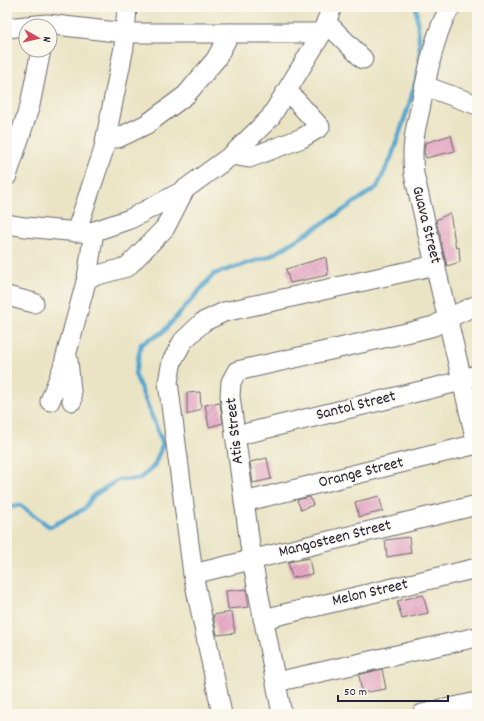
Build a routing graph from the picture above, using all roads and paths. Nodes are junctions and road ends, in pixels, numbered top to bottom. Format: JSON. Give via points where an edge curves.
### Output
{"nodes":[{"id":1,"x":126,"y":7,"type":"edge"},
{"id":2,"x":451,"y":7,"type":"edge"},
{"id":3,"x":58,"y":21,"type":"edge"},
{"id":4,"x":327,"y":21,"type":"edge"},
{"id":5,"x":18,"y":27,"type":"edge"},
{"id":6,"x":7,"y":28,"type":"edge"},
{"id":7,"x":125,"y":33,"type":"junction"},
{"id":8,"x":230,"y":33,"type":"junction"},
{"id":9,"x":39,"y":58,"type":"edge"},
{"id":10,"x":363,"y":59,"type":"dead end"},
{"id":11,"x":425,"y":86,"type":"junction"},
{"id":12,"x":286,"y":91,"type":"junction"},
{"id":13,"x":477,"y":105,"type":"edge"},
{"id":14,"x":106,"y":138,"type":"junction"},
{"id":15,"x":232,"y":155,"type":"junction"},
{"id":16,"x":7,"y":176,"type":"edge"},
{"id":17,"x":185,"y":189,"type":"junction"},
{"id":18,"x":7,"y":224,"type":"edge"},
{"id":19,"x":85,"y":232,"type":"junction"},
{"id":20,"x":436,"y":265,"type":"junction"},
{"id":21,"x":87,"y":278,"type":"junction"},
{"id":22,"x":7,"y":296,"type":"edge"},
{"id":23,"x":34,"y":303,"type":"dead end"},
{"id":24,"x":477,"y":305,"type":"edge"},
{"id":25,"x":448,"y":318,"type":"junction"},
{"id":26,"x":68,"y":351,"type":"junction"},
{"id":27,"x":470,"y":378,"type":"edge"},
{"id":28,"x":50,"y":401,"type":"dead end"},
{"id":29,"x":72,"y":401,"type":"dead end"},
{"id":30,"x":235,"y":436,"type":"junction"},
{"id":31,"x":477,"y":444,"type":"edge"},
{"id":32,"x":244,"y":502,"type":"junction"},
{"id":33,"x":477,"y":505,"type":"edge"},
{"id":34,"x":252,"y":560,"type":"junction"},
{"id":35,"x":477,"y":568,"type":"edge"},
{"id":36,"x":193,"y":574,"type":"junction"},
{"id":37,"x":263,"y":619,"type":"junction"},
{"id":38,"x":477,"y":637,"type":"edge"},
{"id":39,"x":276,"y":682,"type":"junction"},
{"id":40,"x":477,"y":702,"type":"edge"},
{"id":41,"x":222,"y":714,"type":"edge"},
{"id":42,"x":282,"y":714,"type":"edge"},
{"id":43,"x":422,"y":714,"type":"edge"}],
"edges":[{"from":1,"to":7,"type":"street"},
{"from":2,"to":11,"type":"street","name":"Guava Street","via":[[445,14],[435,44]]},
{"from":3,"to":7,"type":"street"},
{"from":4,"to":8,"type":"street"},
{"from":4,"to":10,"type":"street"},
{"from":4,"to":12,"type":"street"},
{"from":5,"to":6,"type":"street"},
{"from":7,"to":8,"type":"street"},
{"from":7,"to":14,"type":"street"},
{"from":8,"to":14,"type":"street","via":[[216,59],[186,95],[147,124],[118,138]]},
{"from":9,"to":16,"type":"street","via":[[30,105]]},
{"from":11,"to":13,"type":"street"},
{"from":11,"to":20,"type":"street","name":"Guava Street","via":[[414,140],[413,166]]},
{"from":12,"to":15,"type":"street","via":[[270,118]]},
{"from":12,"to":15,"type":"street","via":[[320,127],[302,138],[249,158]]},
{"from":14,"to":19,"type":"street"},
{"from":15,"to":17,"type":"street"},
{"from":17,"to":19,"type":"street","via":[[130,219]]},
{"from":17,"to":21,"type":"street","via":[[166,228],[127,267]]},
{"from":18,"to":19,"type":"street"},
{"from":19,"to":21,"type":"street"},
{"from":20,"to":25,"type":"street","name":"Guava Street"},
{"from":20,"to":36,"type":"street","via":[[224,312],[203,322],[183,341],[172,361],[168,382]]},
{"from":21,"to":26,"type":"street"},
{"from":22,"to":23,"type":"street"},
{"from":24,"to":25,"type":"street","name":"Atis Street"},
{"from":25,"to":27,"type":"street","name":"Guava Street"},
{"from":25,"to":30,"type":"street","name":"Atis Street","via":[[415,332],[237,371],[231,382],[230,396]]},
{"from":26,"to":28,"type":"street"},
{"from":26,"to":29,"type":"street"},
{"from":27,"to":30,"type":"street","name":"Santol Street"},
{"from":27,"to":31,"type":"street","name":"Guava Street"},
{"from":30,"to":32,"type":"street","name":"Atis Street"},
{"from":31,"to":32,"type":"street","name":"Orange Street"},
{"from":32,"to":34,"type":"street","name":"Atis Street"},
{"from":33,"to":34,"type":"street","name":"Mangosteen Street"},
{"from":34,"to":36,"type":"street","name":"Mangosteen Street"},
{"from":34,"to":37,"type":"street","name":"Atis Street"},
{"from":35,"to":37,"type":"street","name":"Melon Street"},
{"from":36,"to":41,"type":"street"},
{"from":37,"to":39,"type":"street","name":"Atis Street"},
{"from":38,"to":39,"type":"street"},
{"from":39,"to":42,"type":"street","name":"Atis Street"},
{"from":40,"to":43,"type":"street"}]}
